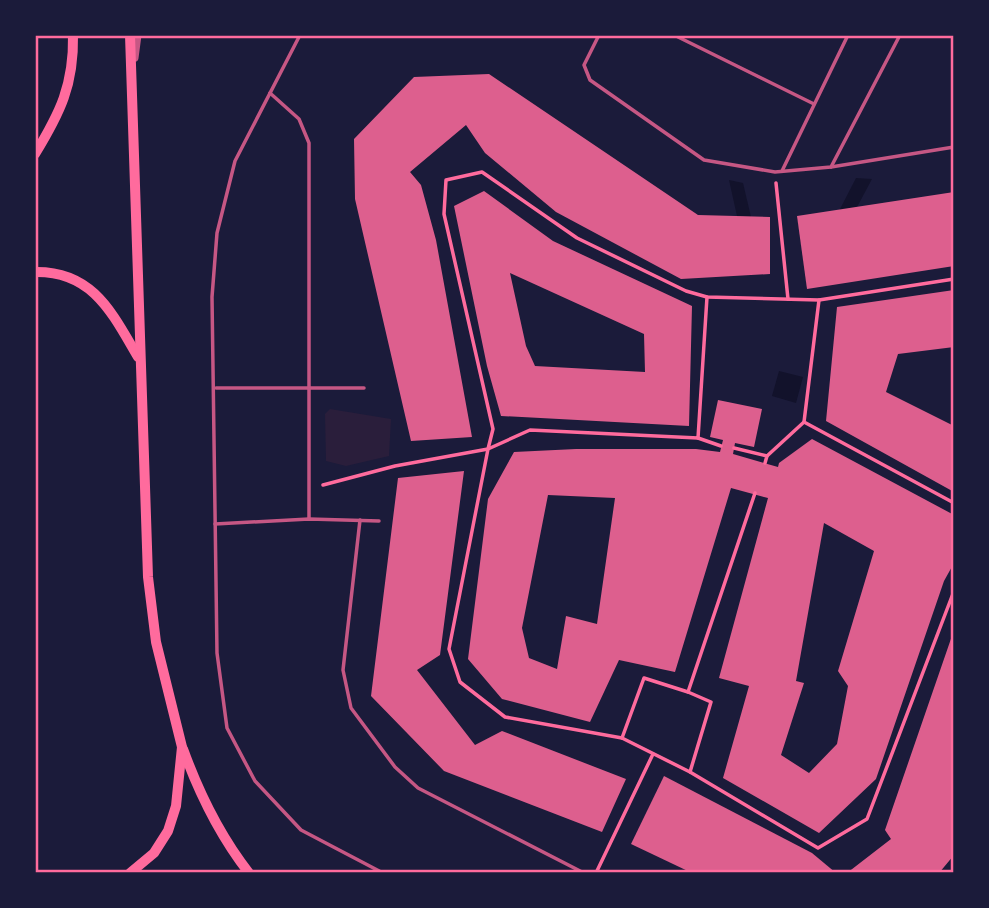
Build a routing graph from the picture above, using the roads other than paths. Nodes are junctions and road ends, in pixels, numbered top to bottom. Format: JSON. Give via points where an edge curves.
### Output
{"nodes":[{"id":1,"x":73,"y":35,"type":"edge"},
{"id":2,"x":130,"y":35,"type":"edge"},
{"id":3,"x":138,"y":35,"type":"edge"},
{"id":4,"x":300,"y":35,"type":"edge"},
{"id":5,"x":599,"y":35,"type":"edge"},
{"id":6,"x":674,"y":35,"type":"edge"},
{"id":7,"x":848,"y":35,"type":"edge"},
{"id":8,"x":900,"y":35,"type":"edge"},
{"id":9,"x":132,"y":75,"type":"junction"},
{"id":10,"x":270,"y":93,"type":"junction"},
{"id":11,"x":814,"y":104,"type":"junction"},
{"id":12,"x":954,"y":148,"type":"edge"},
{"id":13,"x":35,"y":155,"type":"edge"},
{"id":14,"x":831,"y":167,"type":"junction"},
{"id":15,"x":782,"y":171,"type":"junction"},
{"id":16,"x":35,"y":272,"type":"edge"},
{"id":17,"x":139,"y":359,"type":"junction"},
{"id":18,"x":310,"y":386,"type":"junction"},
{"id":19,"x":215,"y":388,"type":"junction"},
{"id":20,"x":364,"y":388,"type":"dead end"},
{"id":21,"x":309,"y":519,"type":"junction"},
{"id":22,"x":360,"y":520,"type":"junction"},
{"id":23,"x":379,"y":520,"type":"dead end"},
{"id":24,"x":215,"y":524,"type":"junction"},
{"id":25,"x":182,"y":747,"type":"junction"},
{"id":26,"x":130,"y":873,"type":"edge"},
{"id":27,"x":250,"y":873,"type":"edge"},
{"id":28,"x":383,"y":873,"type":"edge"},
{"id":29,"x":584,"y":873,"type":"edge"}],
"edges":[{"from":1,"to":13,"type":"main road","via":[[74,64],[65,100]]},
{"from":2,"to":9,"type":"main road"},
{"from":3,"to":9,"type":"street"},
{"from":4,"to":10,"type":"lane"},
{"from":5,"to":15,"type":"lane","via":[[584,65],[590,80],[704,160]]},
{"from":6,"to":11,"type":"lane"},
{"from":7,"to":11,"type":"lane"},
{"from":8,"to":14,"type":"lane"},
{"from":9,"to":17,"type":"main road"},
{"from":10,"to":18,"type":"lane","via":[[299,119],[309,143]]},
{"from":10,"to":19,"type":"lane","via":[[236,161],[217,233],[212,297]]},
{"from":11,"to":15,"type":"lane"},
{"from":12,"to":14,"type":"lane"},
{"from":14,"to":15,"type":"lane"},
{"from":16,"to":17,"type":"main road","via":[[63,273],[88,287],[109,309]]},
{"from":17,"to":25,"type":"main road","via":[[151,611],[168,702]]},
{"from":18,"to":19,"type":"lane"},
{"from":18,"to":20,"type":"lane"},
{"from":18,"to":21,"type":"lane"},
{"from":19,"to":24,"type":"lane"},
{"from":21,"to":22,"type":"lane"},
{"from":21,"to":24,"type":"lane"},
{"from":22,"to":23,"type":"lane"},
{"from":22,"to":29,"type":"lane","via":[[343,670],[351,708],[395,767],[418,788]]},
{"from":24,"to":28,"type":"lane","via":[[217,653],[227,728],[255,781],[301,830]]},
{"from":25,"to":26,"type":"main road","via":[[169,831],[154,853]]},
{"from":25,"to":27,"type":"main road","via":[[213,817]]}]}
